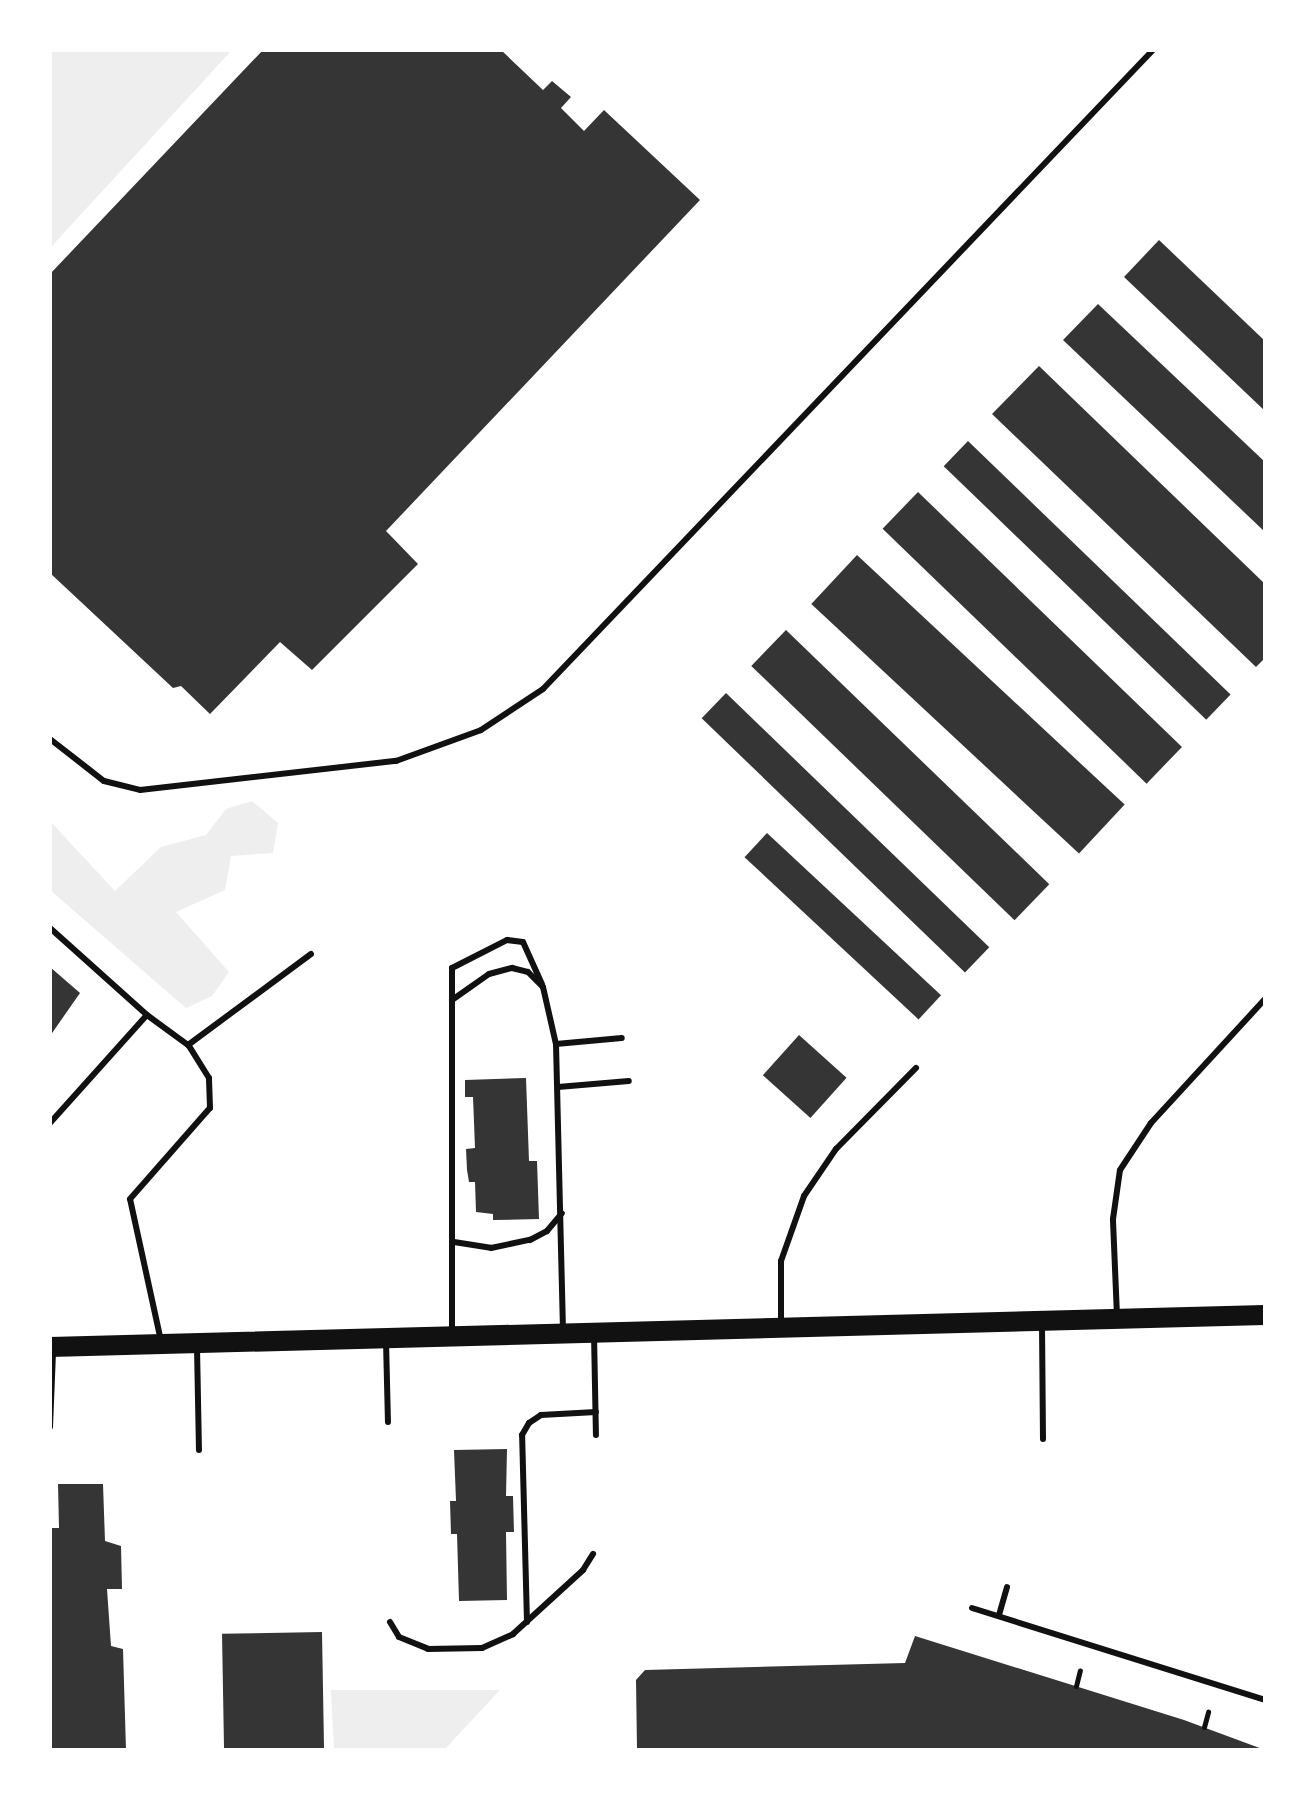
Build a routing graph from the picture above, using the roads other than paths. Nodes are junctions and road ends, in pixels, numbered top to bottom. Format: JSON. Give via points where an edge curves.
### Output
{"nodes":[{"id":1,"x":1153,"y":50,"type":"edge"},
{"id":2,"x":50,"y":739,"type":"edge"},
{"id":3,"x":50,"y":928,"type":"edge"},
{"id":4,"x":311,"y":954,"type":"dead end"},
{"id":5,"x":543,"y":987,"type":"junction"},
{"id":6,"x":1265,"y":999,"type":"edge"},
{"id":7,"x":452,"y":1000,"type":"junction"},
{"id":8,"x":147,"y":1015,"type":"junction"},
{"id":9,"x":622,"y":1038,"type":"dead end"},
{"id":10,"x":556,"y":1044,"type":"junction"},
{"id":11,"x":188,"y":1045,"type":"junction"},
{"id":12,"x":916,"y":1068,"type":"dead end"},
{"id":13,"x":629,"y":1081,"type":"dead end"},
{"id":14,"x":558,"y":1087,"type":"junction"},
{"id":15,"x":50,"y":1123,"type":"edge"},
{"id":16,"x":562,"y":1213,"type":"junction"},
{"id":17,"x":454,"y":1242,"type":"junction"},
{"id":18,"x":1265,"y":1315,"type":"edge"},
{"id":19,"x":1117,"y":1319,"type":"junction"},
{"id":20,"x":1041,"y":1322,"type":"junction"},
{"id":21,"x":781,"y":1328,"type":"junction"},
{"id":22,"x":563,"y":1333,"type":"junction"},
{"id":23,"x":593,"y":1333,"type":"junction"},
{"id":24,"x":452,"y":1336,"type":"junction"},
{"id":25,"x":386,"y":1338,"type":"junction"},
{"id":26,"x":161,"y":1343,"type":"junction"},
{"id":27,"x":196,"y":1343,"type":"junction"},
{"id":28,"x":51,"y":1347,"type":"edge"},
{"id":29,"x":596,"y":1412,"type":"junction"},
{"id":30,"x":388,"y":1422,"type":"dead end"},
{"id":31,"x":50,"y":1427,"type":"edge"},
{"id":32,"x":596,"y":1435,"type":"dead end"},
{"id":33,"x":1043,"y":1439,"type":"dead end"},
{"id":34,"x":199,"y":1450,"type":"dead end"},
{"id":35,"x":593,"y":1554,"type":"dead end"},
{"id":36,"x":1007,"y":1587,"type":"dead end"},
{"id":37,"x":972,"y":1608,"type":"dead end"},
{"id":38,"x":999,"y":1615,"type":"junction"},
{"id":39,"x":390,"y":1622,"type":"dead end"},
{"id":40,"x":527,"y":1622,"type":"junction"},
{"id":41,"x":1265,"y":1700,"type":"edge"}],
"edges":[{"from":1,"to":2,"type":"lane","via":[[543,689],[493,723],[456,743],[396,761],[140,790],[104,781]]},
{"from":3,"to":8,"type":"lane"},
{"from":4,"to":11,"type":"lane"},
{"from":5,"to":7,"type":"lane","via":[[528,972],[512,968],[489,974]]},
{"from":5,"to":7,"type":"lane","via":[[523,942],[507,940],[452,968]]},
{"from":5,"to":10,"type":"lane"},
{"from":6,"to":19,"type":"lane","via":[[1151,1123],[1120,1170],[1113,1219]]},
{"from":7,"to":17,"type":"lane"},
{"from":8,"to":11,"type":"lane"},
{"from":8,"to":15,"type":"lane"},
{"from":9,"to":10,"type":"lane"},
{"from":10,"to":14,"type":"lane"},
{"from":11,"to":26,"type":"lane","via":[[209,1078],[210,1108],[130,1199]]},
{"from":12,"to":21,"type":"lane","via":[[836,1149],[804,1196],[781,1261]]},
{"from":13,"to":14,"type":"lane"},
{"from":14,"to":16,"type":"lane"},
{"from":16,"to":17,"type":"lane","via":[[547,1231],[530,1240],[491,1248]]},
{"from":16,"to":22,"type":"lane"},
{"from":17,"to":24,"type":"lane"},
{"from":18,"to":19,"type":"main road"},
{"from":19,"to":20,"type":"main road"},
{"from":20,"to":21,"type":"main road"},
{"from":20,"to":33,"type":"lane"},
{"from":21,"to":23,"type":"main road"},
{"from":22,"to":23,"type":"main road"},
{"from":22,"to":24,"type":"main road"},
{"from":23,"to":29,"type":"lane"},
{"from":24,"to":25,"type":"main road"},
{"from":25,"to":27,"type":"main road"},
{"from":25,"to":30,"type":"lane"},
{"from":26,"to":27,"type":"main road"},
{"from":26,"to":28,"type":"main road"},
{"from":27,"to":34,"type":"lane"},
{"from":28,"to":31,"type":"lane"},
{"from":29,"to":32,"type":"lane"},
{"from":29,"to":40,"type":"lane","via":[[534,1417],[522,1435]]},
{"from":35,"to":40,"type":"lane"},
{"from":36,"to":38,"type":"lane"},
{"from":37,"to":38,"type":"lane"},
{"from":38,"to":41,"type":"lane"},
{"from":39,"to":40,"type":"lane","via":[[399,1637],[444,1651],[499,1642]]}]}
